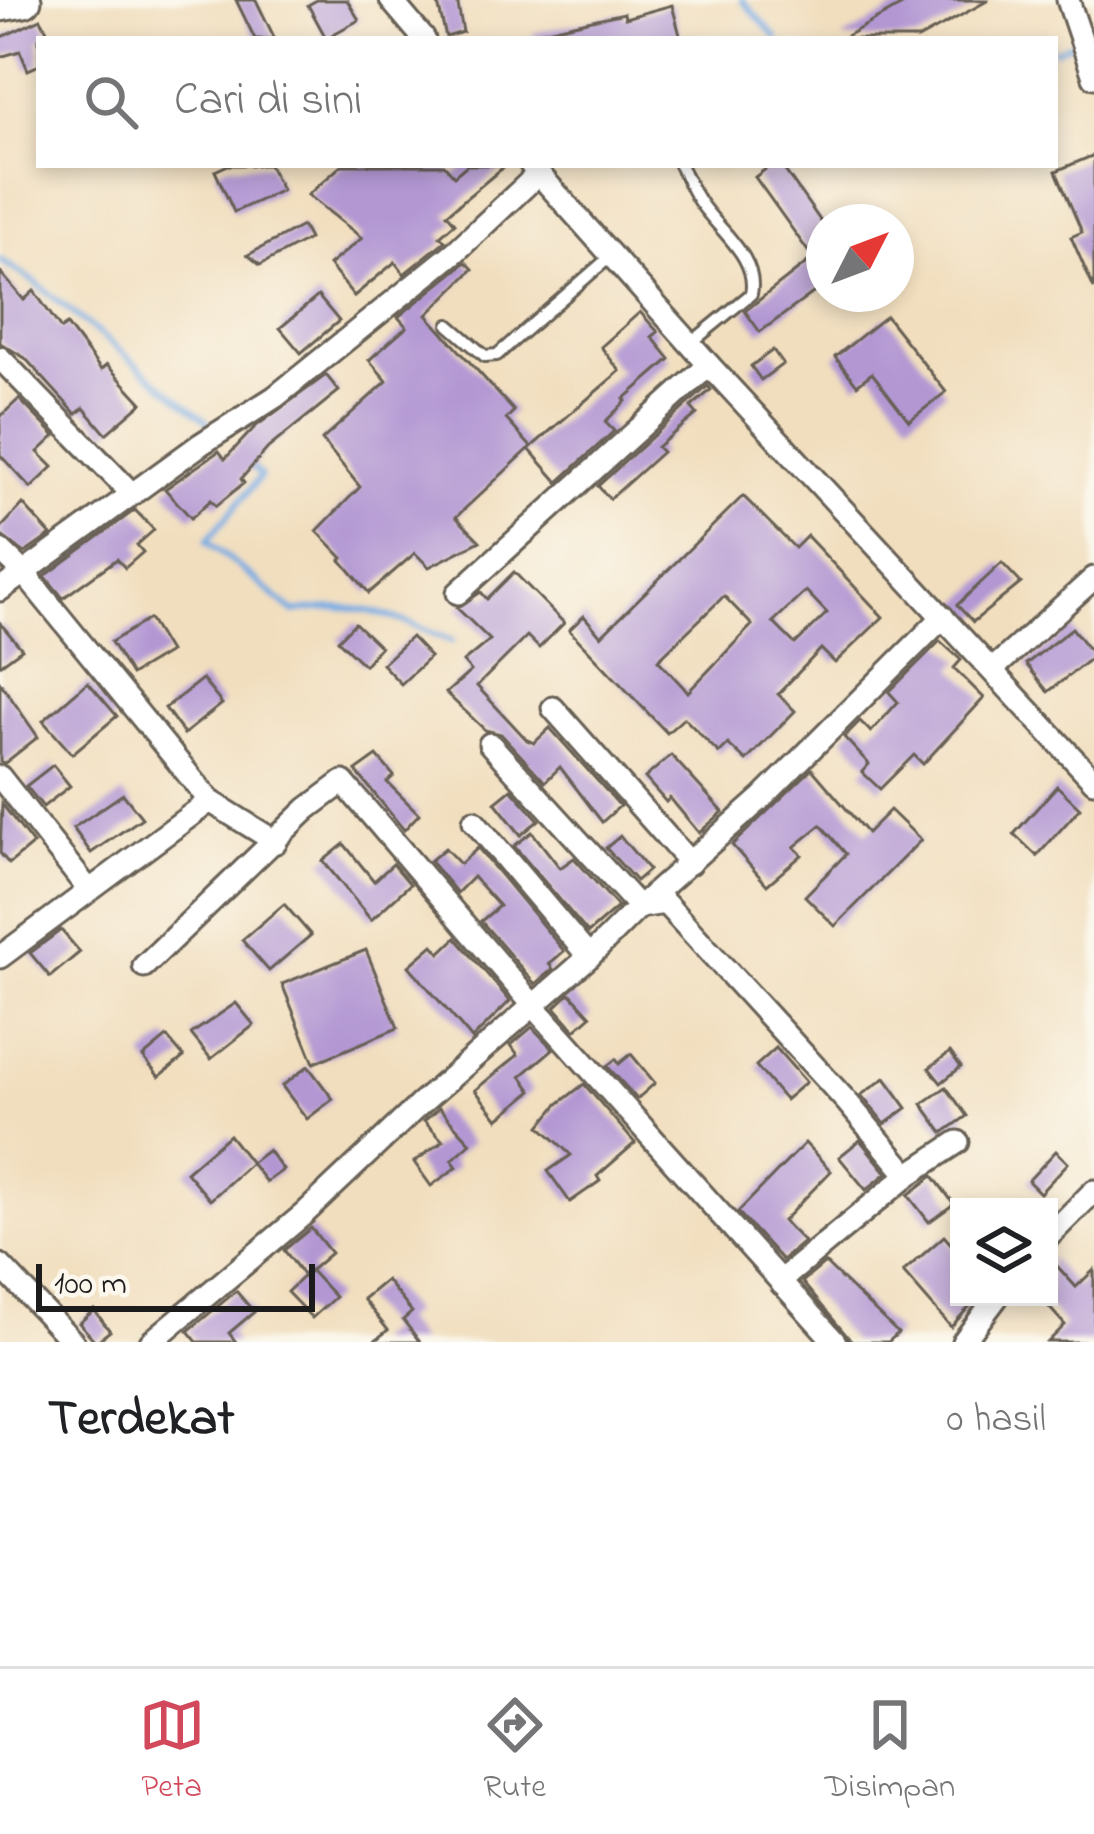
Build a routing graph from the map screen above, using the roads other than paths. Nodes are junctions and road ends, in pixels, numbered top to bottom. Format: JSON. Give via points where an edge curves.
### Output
{"nodes":[{"id":1,"x":24,"y":0,"type":"edge"},
{"id":2,"x":391,"y":0,"type":"edge"},
{"id":3,"x":1068,"y":0,"type":"edge"},
{"id":4,"x":0,"y":4,"type":"edge"},
{"id":5,"x":421,"y":36,"type":"edge"},
{"id":6,"x":1094,"y":77,"type":"edge"},
{"id":7,"x":682,"y":168,"type":"edge"},
{"id":8,"x":535,"y":170,"type":"edge"},
{"id":9,"x":612,"y":255,"type":"junction"},
{"id":10,"x":449,"y":325,"type":"dead end"},
{"id":11,"x":691,"y":343,"type":"junction"},
{"id":12,"x":0,"y":358,"type":"edge"},
{"id":13,"x":709,"y":365,"type":"junction"},
{"id":14,"x":132,"y":494,"type":"junction"},
{"id":15,"x":0,"y":550,"type":"edge"},
{"id":16,"x":23,"y":572,"type":"junction"},
{"id":17,"x":1094,"y":578,"type":"edge"},
{"id":18,"x":0,"y":590,"type":"edge"},
{"id":19,"x":458,"y":592,"type":"dead end"},
{"id":20,"x":943,"y":616,"type":"junction"},
{"id":21,"x":992,"y":670,"type":"junction"},
{"id":22,"x":553,"y":708,"type":"dead end"},
{"id":23,"x":490,"y":745,"type":"dead end"},
{"id":24,"x":0,"y":777,"type":"edge"},
{"id":25,"x":1094,"y":782,"type":"edge"},
{"id":26,"x":210,"y":802,"type":"junction"},
{"id":27,"x":474,"y":821,"type":"dead end"},
{"id":28,"x":276,"y":842,"type":"junction"},
{"id":29,"x":690,"y":863,"type":"junction"},
{"id":30,"x":88,"y":889,"type":"junction"},
{"id":31,"x":639,"y":907,"type":"junction"},
{"id":32,"x":0,"y":957,"type":"edge"},
{"id":33,"x":589,"y":958,"type":"junction"},
{"id":34,"x":144,"y":966,"type":"dead end"},
{"id":35,"x":533,"y":1005,"type":"junction"},
{"id":36,"x":958,"y":1142,"type":"dead end"},
{"id":37,"x":908,"y":1175,"type":"junction"},
{"id":38,"x":1094,"y":1191,"type":"edge"},
{"id":39,"x":1058,"y":1227,"type":"edge"},
{"id":40,"x":0,"y":1265,"type":"edge"},
{"id":41,"x":782,"y":1284,"type":"junction"},
{"id":42,"x":990,"y":1306,"type":"edge"},
{"id":43,"x":73,"y":1342,"type":"edge"},
{"id":44,"x":151,"y":1342,"type":"edge"},
{"id":45,"x":836,"y":1342,"type":"edge"},
{"id":46,"x":963,"y":1342,"type":"edge"}],
"edges":[{"from":1,"to":4,"type":"highway"},
{"from":2,"to":5,"type":"street"},
{"from":3,"to":6,"type":"street"},
{"from":7,"to":11,"type":"lane","via":[[741,254],[753,286]]},
{"from":8,"to":9,"type":"street"},
{"from":8,"to":14,"type":"street","via":[[455,252],[275,397]]},
{"from":9,"to":10,"type":"lane","via":[[497,355],[485,356]]},
{"from":9,"to":11,"type":"street"},
{"from":11,"to":13,"type":"street"},
{"from":12,"to":14,"type":"street"},
{"from":13,"to":19,"type":"street"},
{"from":13,"to":20,"type":"street"},
{"from":14,"to":16,"type":"street"},
{"from":15,"to":16,"type":"street"},
{"from":16,"to":18,"type":"street"},
{"from":16,"to":26,"type":"street"},
{"from":17,"to":21,"type":"street"},
{"from":20,"to":21,"type":"street"},
{"from":20,"to":29,"type":"street"},
{"from":21,"to":25,"type":"street"},
{"from":22,"to":29,"type":"street"},
{"from":23,"to":31,"type":"street"},
{"from":24,"to":30,"type":"street"},
{"from":26,"to":28,"type":"street"},
{"from":26,"to":30,"type":"street"},
{"from":27,"to":33,"type":"street"},
{"from":28,"to":34,"type":"street"},
{"from":28,"to":35,"type":"street","via":[[343,782]]},
{"from":29,"to":31,"type":"street"},
{"from":30,"to":32,"type":"street"},
{"from":31,"to":33,"type":"street"},
{"from":31,"to":37,"type":"street","via":[[665,903]]},
{"from":33,"to":35,"type":"street"},
{"from":35,"to":41,"type":"street"},
{"from":35,"to":44,"type":"street"},
{"from":36,"to":37,"type":"street"},
{"from":37,"to":41,"type":"street"},
{"from":38,"to":39,"type":"street"},
{"from":40,"to":43,"type":"street"},
{"from":41,"to":45,"type":"street"},
{"from":42,"to":46,"type":"street"}]}
